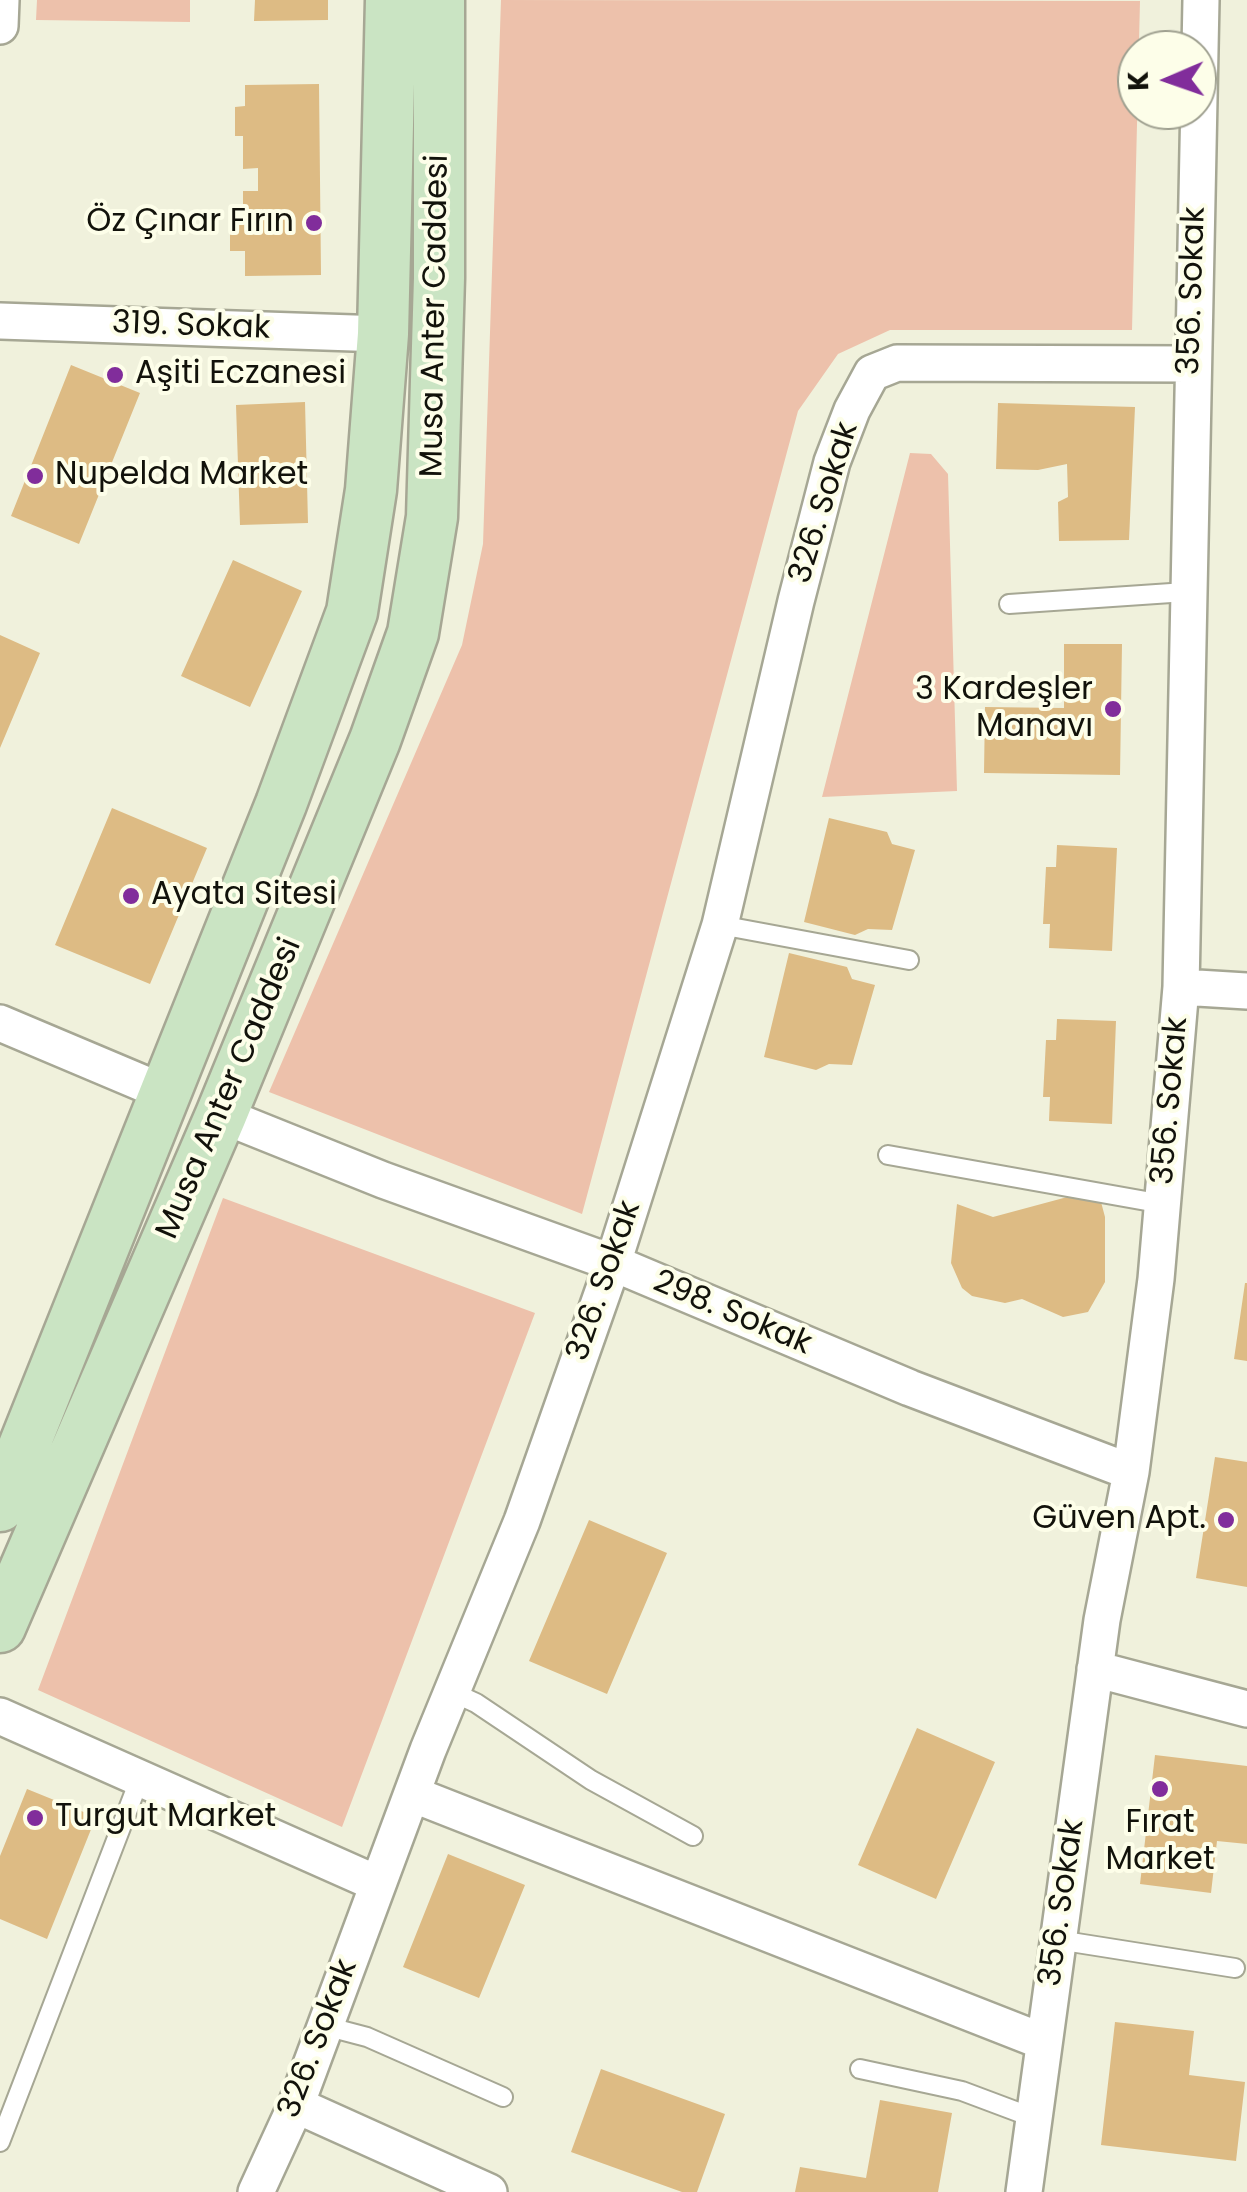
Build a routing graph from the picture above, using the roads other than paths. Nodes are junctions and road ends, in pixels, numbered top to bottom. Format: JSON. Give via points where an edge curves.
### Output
{"nodes":[{"id":1,"x":1,"y":0,"type":"edge"},
{"id":2,"x":391,"y":0,"type":"edge"},
{"id":3,"x":439,"y":0,"type":"edge"},
{"id":4,"x":1202,"y":0,"type":"edge"},
{"id":5,"x":0,"y":26,"type":"edge"},
{"id":6,"x":0,"y":321,"type":"edge"},
{"id":7,"x":383,"y":334,"type":"junction"},
{"id":8,"x":1191,"y":364,"type":"junction"},
{"id":9,"x":1186,"y":592,"type":"junction"},
{"id":10,"x":1009,"y":604,"type":"dead end"},
{"id":11,"x":720,"y":924,"type":"junction"},
{"id":12,"x":909,"y":960,"type":"dead end"},
{"id":13,"x":1181,"y":987,"type":"junction"},
{"id":14,"x":1247,"y":991,"type":"edge"},
{"id":15,"x":0,"y":1023,"type":"edge"},
{"id":16,"x":166,"y":1093,"type":"junction"},
{"id":17,"x":221,"y":1114,"type":"junction"},
{"id":18,"x":888,"y":1154,"type":"dead end"},
{"id":19,"x":1163,"y":1204,"type":"junction"},
{"id":20,"x":612,"y":1263,"type":"junction"},
{"id":21,"x":1131,"y":1472,"type":"junction"},
{"id":22,"x":0,"y":1506,"type":"edge"},
{"id":23,"x":0,"y":1627,"type":"edge"},
{"id":24,"x":1096,"y":1669,"type":"junction"},
{"id":25,"x":452,"y":1692,"type":"junction"},
{"id":26,"x":1247,"y":1710,"type":"edge"},
{"id":27,"x":0,"y":1716,"type":"edge"},
{"id":28,"x":140,"y":1778,"type":"junction"},
{"id":29,"x":412,"y":1794,"type":"junction"},
{"id":30,"x":693,"y":1836,"type":"dead end"},
{"id":31,"x":378,"y":1884,"type":"junction"},
{"id":32,"x":1058,"y":1940,"type":"junction"},
{"id":33,"x":1234,"y":1968,"type":"dead end"},
{"id":34,"x":326,"y":2026,"type":"junction"},
{"id":35,"x":1044,"y":2042,"type":"junction"},
{"id":36,"x":860,"y":2069,"type":"dead end"},
{"id":37,"x":503,"y":2098,"type":"dead end"},
{"id":38,"x":296,"y":2105,"type":"junction"},
{"id":39,"x":1034,"y":2118,"type":"junction"},
{"id":40,"x":0,"y":2142,"type":"edge"},
{"id":41,"x":256,"y":2192,"type":"edge"},
{"id":42,"x":489,"y":2192,"type":"edge"},
{"id":43,"x":1024,"y":2192,"type":"edge"}],
"edges":[{"from":1,"to":5,"type":"street"},
{"from":2,"to":7,"type":"main road","name":"Musa Anter Caddesi"},
{"from":3,"to":17,"type":"main road","name":"Musa Anter Caddesi","via":[[432,517],[414,633]]},
{"from":4,"to":8,"type":"street","name":"356. Sokak"},
{"from":6,"to":7,"type":"street","name":"319. Sokak"},
{"from":7,"to":16,"type":"main road","name":"Musa Anter Caddesi","via":[[371,490],[352,612]]},
{"from":8,"to":9,"type":"street","name":"356. Sokak"},
{"from":8,"to":11,"type":"street","name":"326. Sokak","via":[[897,362],[872,373],[832,462]]},
{"from":9,"to":10,"type":"lane"},
{"from":9,"to":13,"type":"street","name":"356. Sokak"},
{"from":11,"to":12,"type":"lane"},
{"from":11,"to":20,"type":"street","name":"326. Sokak"},
{"from":13,"to":14,"type":"street"},
{"from":13,"to":19,"type":"street","name":"356. Sokak"},
{"from":15,"to":16,"type":"street"},
{"from":16,"to":22,"type":"main road","name":"Musa Anter Caddesi"},
{"from":17,"to":20,"type":"street","name":"298. Sokak"},
{"from":17,"to":23,"type":"main road","name":"Musa Anter Caddesi"},
{"from":18,"to":19,"type":"lane"},
{"from":19,"to":21,"type":"street","name":"356. Sokak"},
{"from":20,"to":21,"type":"street","name":"298. Sokak"},
{"from":20,"to":25,"type":"street","name":"326. Sokak","via":[[522,1520]]},
{"from":21,"to":24,"type":"street","name":"356. Sokak"},
{"from":24,"to":26,"type":"street"},
{"from":24,"to":32,"type":"street","name":"356. Sokak"},
{"from":25,"to":29,"type":"street","name":"326. Sokak"},
{"from":25,"to":30,"type":"lane"},
{"from":27,"to":28,"type":"street"},
{"from":28,"to":31,"type":"street"},
{"from":28,"to":40,"type":"lane"},
{"from":29,"to":31,"type":"street","name":"326. Sokak"},
{"from":29,"to":35,"type":"street"},
{"from":31,"to":34,"type":"street","name":"326. Sokak"},
{"from":32,"to":33,"type":"lane"},
{"from":32,"to":35,"type":"street","name":"356. Sokak"},
{"from":34,"to":37,"type":"lane","via":[[367,2036]]},
{"from":34,"to":38,"type":"street","name":"326. Sokak"},
{"from":35,"to":39,"type":"street","name":"356. Sokak"},
{"from":36,"to":39,"type":"lane","via":[[962,2092]]},
{"from":38,"to":41,"type":"street","name":"326. Sokak"},
{"from":38,"to":42,"type":"street"},
{"from":39,"to":43,"type":"street","name":"356. Sokak"}]}
